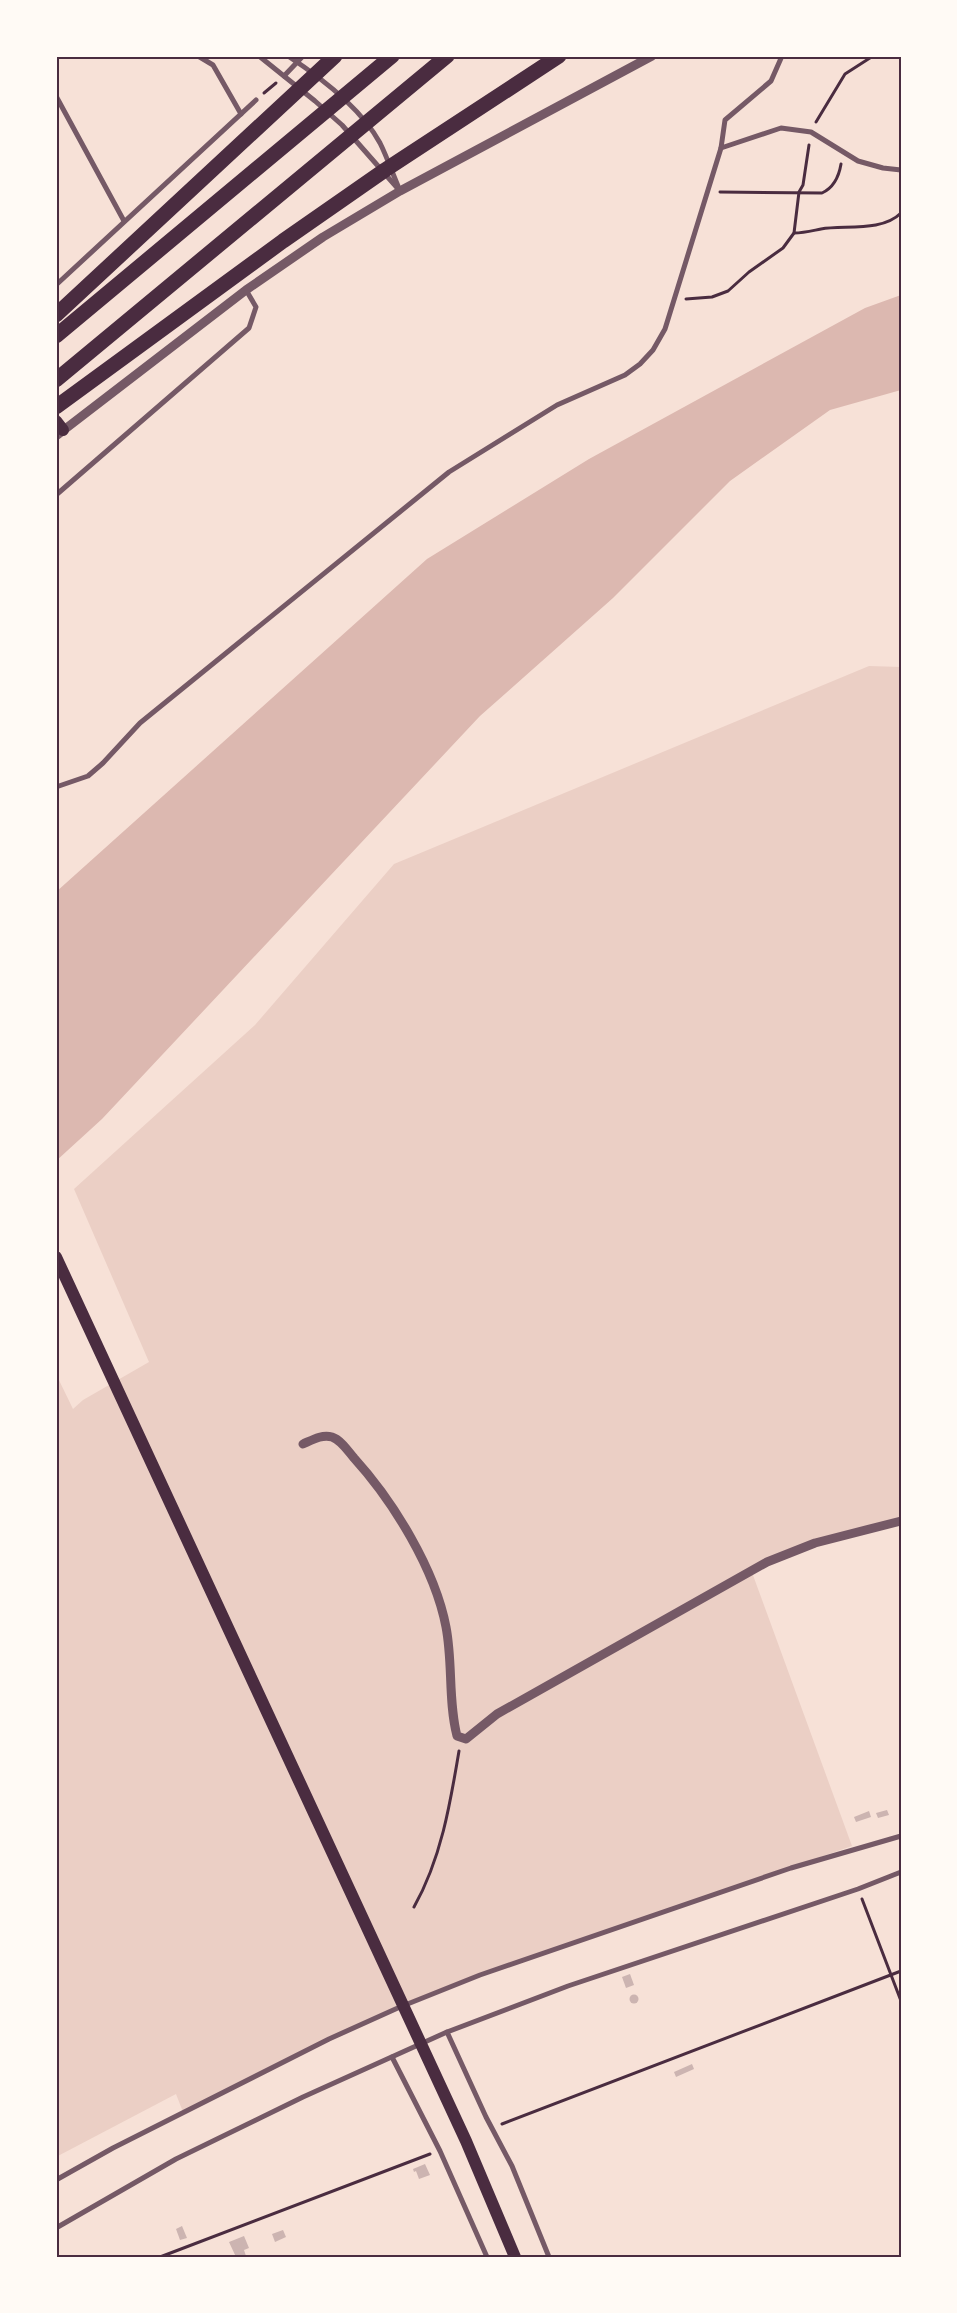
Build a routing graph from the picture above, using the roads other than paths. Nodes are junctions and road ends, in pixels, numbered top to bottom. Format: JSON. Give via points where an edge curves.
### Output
{"nodes":[{"id":1,"x":198,"y":56,"type":"edge"},
{"id":2,"x":259,"y":56,"type":"edge"},
{"id":3,"x":288,"y":56,"type":"edge"},
{"id":4,"x":303,"y":56,"type":"edge"},
{"id":5,"x":336,"y":56,"type":"edge"},
{"id":6,"x":392,"y":56,"type":"edge"},
{"id":7,"x":447,"y":56,"type":"edge"},
{"id":8,"x":559,"y":56,"type":"edge"},
{"id":9,"x":652,"y":56,"type":"edge"},
{"id":10,"x":782,"y":56,"type":"edge"},
{"id":11,"x":297,"y":62,"type":"junction"},
{"id":12,"x":284,"y":76,"type":"junction"},
{"id":13,"x":56,"y":96,"type":"edge"},
{"id":14,"x":256,"y":100,"type":"road end"},
{"id":15,"x":242,"y":114,"type":"junction"},
{"id":16,"x":721,"y":148,"type":"junction"},
{"id":17,"x":901,"y":170,"type":"edge"},
{"id":18,"x":400,"y":191,"type":"junction"},
{"id":19,"x":124,"y":221,"type":"junction"},
{"id":20,"x":56,"y":285,"type":"edge"},
{"id":21,"x":246,"y":290,"type":"junction"},
{"id":22,"x":56,"y":315,"type":"edge"},
{"id":23,"x":56,"y":336,"type":"edge"},
{"id":24,"x":56,"y":380,"type":"edge"},
{"id":25,"x":56,"y":407,"type":"edge"},
{"id":26,"x":59,"y":429,"type":"edge"},
{"id":27,"x":56,"y":495,"type":"edge"},
{"id":28,"x":56,"y":778,"type":"edge"},
{"id":29,"x":58,"y":785,"type":"edge"},
{"id":30,"x":56,"y":1257,"type":"edge"},
{"id":31,"x":303,"y":1444,"type":"dead end"},
{"id":32,"x":901,"y":1521,"type":"edge"},
{"id":33,"x":901,"y":1836,"type":"edge"},
{"id":34,"x":901,"y":1872,"type":"edge"},
{"id":35,"x":448,"y":2032,"type":"junction"},
{"id":36,"x":392,"y":2057,"type":"junction"},
{"id":37,"x":56,"y":2180,"type":"edge"},
{"id":38,"x":56,"y":2228,"type":"edge"},
{"id":39,"x":488,"y":2257,"type":"edge"},
{"id":40,"x":515,"y":2257,"type":"edge"},
{"id":41,"x":549,"y":2257,"type":"edge"}],
"edges":[{"from":1,"to":15,"type":"street","via":[[213,65]]},
{"from":2,"to":12,"type":"street"},
{"from":3,"to":11,"type":"street"},
{"from":4,"to":11,"type":"street"},
{"from":5,"to":22,"type":"highway"},
{"from":6,"to":23,"type":"highway"},
{"from":7,"to":24,"type":"highway"},
{"from":8,"to":25,"type":"highway","via":[[283,241]]},
{"from":9,"to":18,"type":"street"},
{"from":10,"to":16,"type":"street","via":[[772,81],[725,120]]},
{"from":11,"to":12,"type":"street"},
{"from":11,"to":18,"type":"street","via":[[327,83],[380,142]]},
{"from":12,"to":18,"type":"street","via":[[342,125]]},
{"from":13,"to":19,"type":"street"},
{"from":14,"to":15,"type":"street"},
{"from":15,"to":19,"type":"street"},
{"from":16,"to":17,"type":"street","via":[[781,128],[811,132],[858,160]]},
{"from":16,"to":29,"type":"street","via":[[664,329],[653,350],[640,364],[625,375],[557,405],[449,472],[140,723],[88,776]]},
{"from":18,"to":21,"type":"street","via":[[323,237]]},
{"from":19,"to":20,"type":"street"},
{"from":21,"to":26,"type":"street"},
{"from":21,"to":27,"type":"street","via":[[256,307],[250,328]]},
{"from":28,"to":29,"type":"street"},
{"from":30,"to":40,"type":"main road","via":[[466,2141]]},
{"from":31,"to":32,"type":"street","via":[[324,1436],[338,1440],[381,1490],[408,1534],[433,1585],[446,1626],[453,1721],[457,1736],[466,1739],[497,1714],[767,1562],[815,1543]]},
{"from":33,"to":37,"type":"street","via":[[791,1868],[480,1975],[400,2007],[329,2039]]},
{"from":34,"to":35,"type":"street","via":[[568,1986]]},
{"from":35,"to":36,"type":"street"},
{"from":35,"to":41,"type":"street","via":[[512,2166]]},
{"from":36,"to":38,"type":"street","via":[[176,2160]]},
{"from":36,"to":39,"type":"street","via":[[440,2151]]}]}
